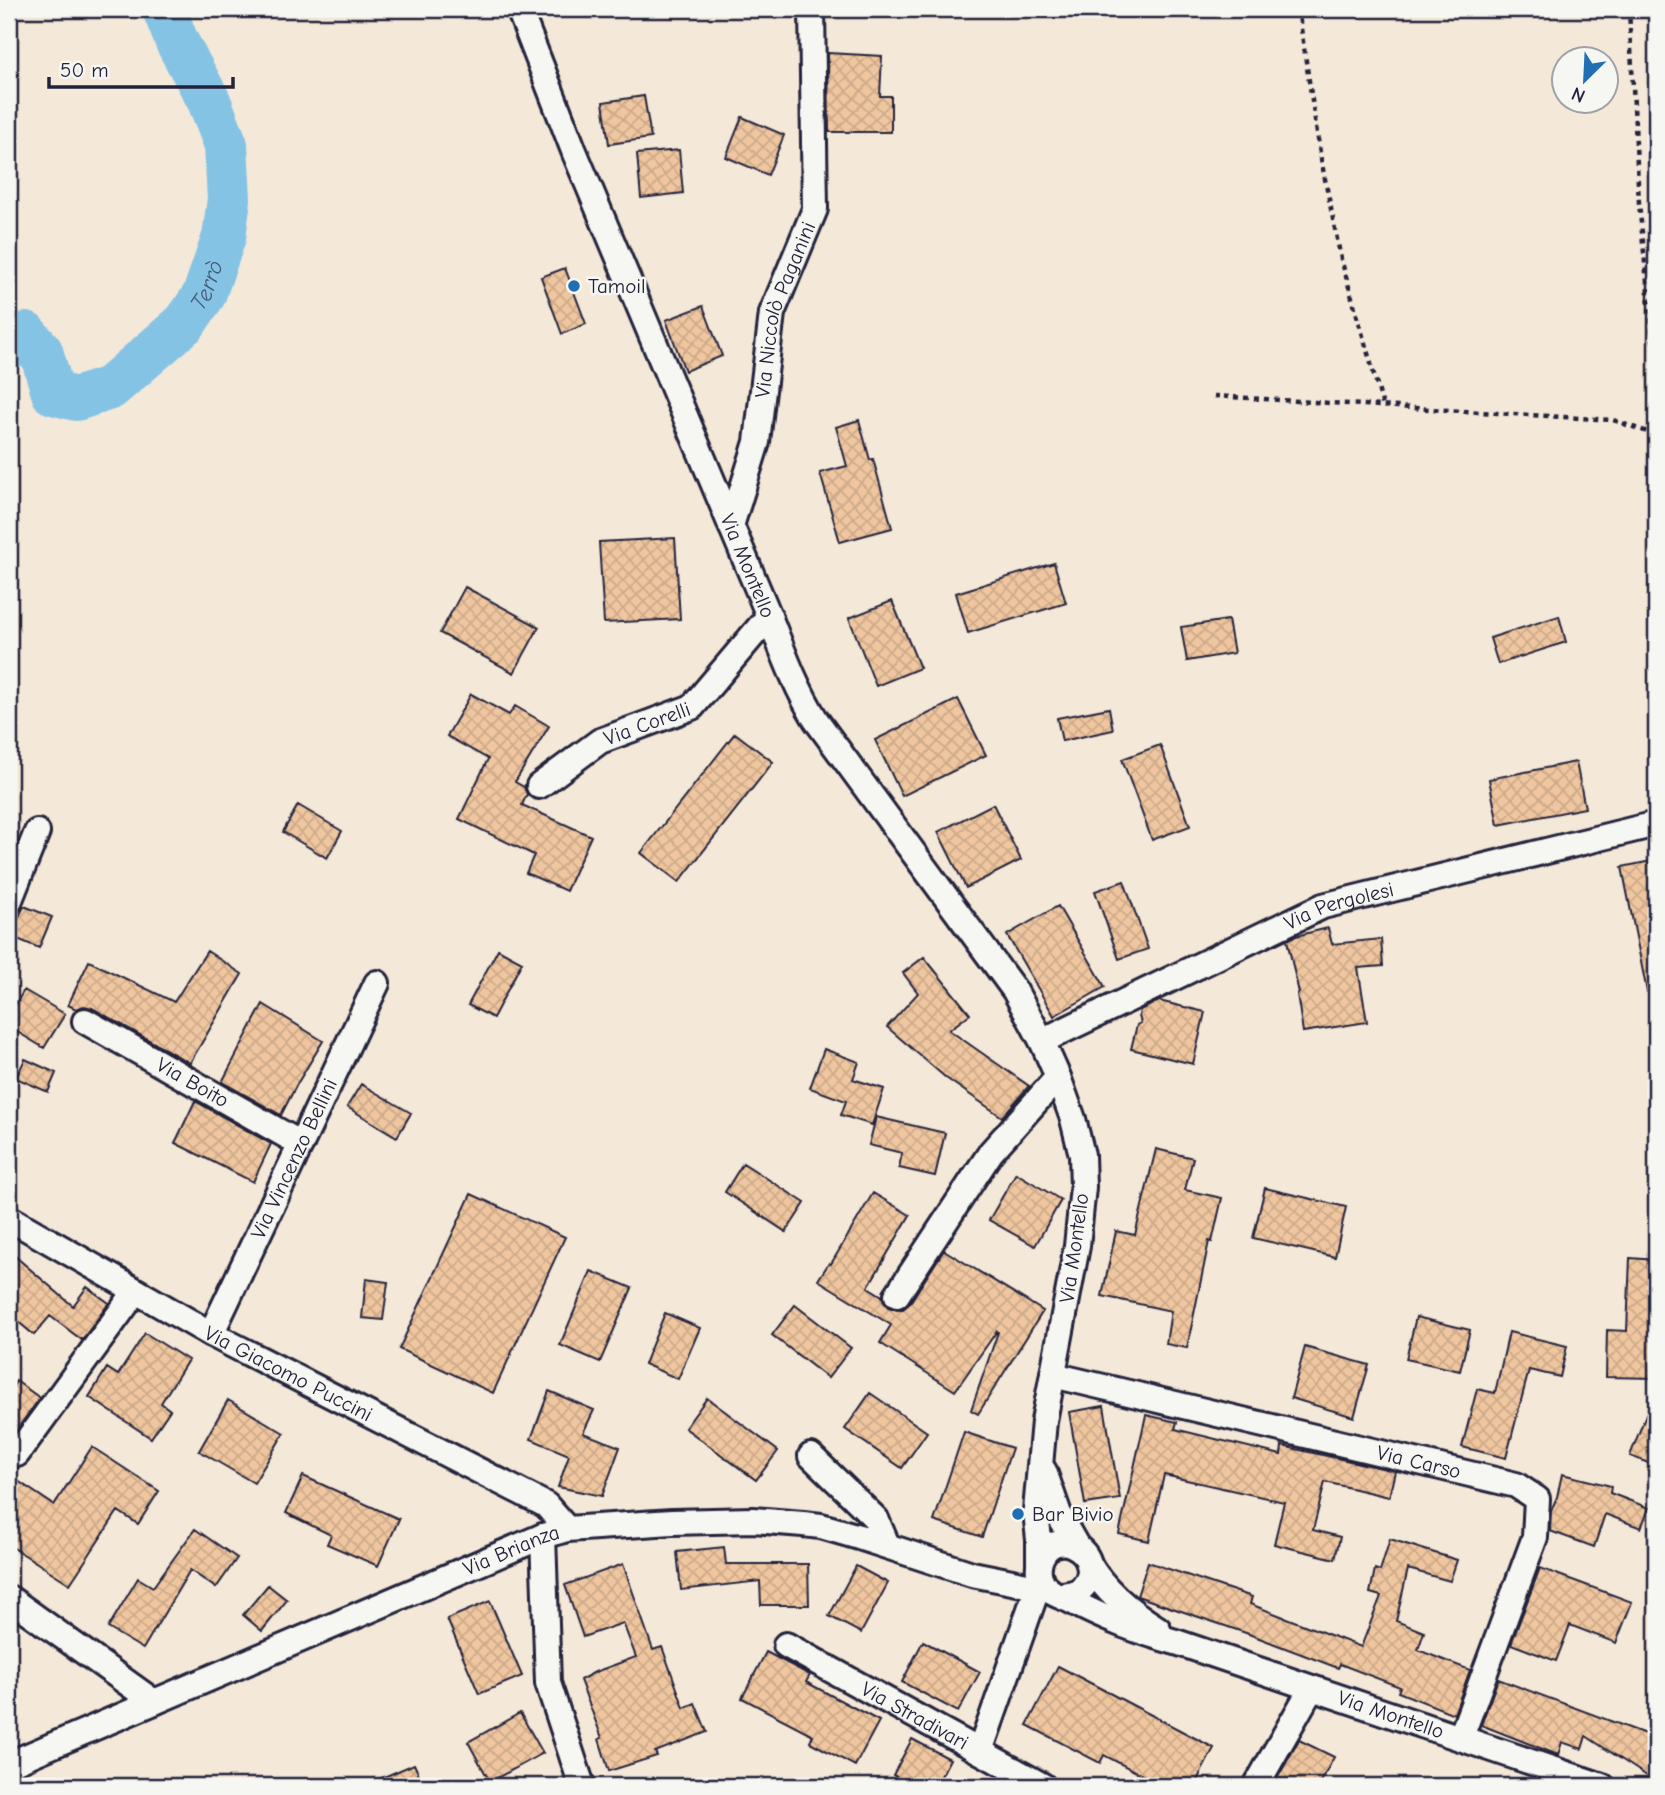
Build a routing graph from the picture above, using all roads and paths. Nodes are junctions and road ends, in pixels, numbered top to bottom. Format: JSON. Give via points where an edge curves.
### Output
{"nodes":[{"id":1,"x":519,"y":9,"type":"edge"},
{"id":2,"x":812,"y":9,"type":"edge"},
{"id":3,"x":1298,"y":9,"type":"edge"},
{"id":4,"x":1629,"y":9,"type":"edge"},
{"id":5,"x":1656,"y":371,"type":"edge"},
{"id":6,"x":1214,"y":396,"type":"dead end"},
{"id":7,"x":1383,"y":406,"type":"junction"},
{"id":8,"x":1656,"y":435,"type":"edge"},
{"id":9,"x":731,"y":526,"type":"junction"},
{"id":10,"x":769,"y":616,"type":"junction"},
{"id":11,"x":539,"y":786,"type":"dead end"},
{"id":12,"x":1656,"y":824,"type":"edge"},
{"id":13,"x":37,"y":832,"type":"dead end"},
{"id":14,"x":9,"y":902,"type":"edge"},
{"id":15,"x":377,"y":983,"type":"dead end"},
{"id":16,"x":85,"y":1021,"type":"dead end"},
{"id":17,"x":1042,"y":1041,"type":"junction"},
{"id":18,"x":1058,"y":1077,"type":"junction"},
{"id":19,"x":301,"y":1144,"type":"junction"},
{"id":20,"x":9,"y":1218,"type":"edge"},
{"id":21,"x":136,"y":1291,"type":"junction"},
{"id":22,"x":897,"y":1295,"type":"dead end"},
{"id":23,"x":212,"y":1334,"type":"junction"},
{"id":24,"x":1053,"y":1375,"type":"junction"},
{"id":25,"x":17,"y":1454,"type":"dead end"},
{"id":26,"x":811,"y":1456,"type":"dead end"},
{"id":27,"x":1041,"y":1463,"type":"junction"},
{"id":28,"x":567,"y":1529,"type":"junction"},
{"id":29,"x":542,"y":1536,"type":"junction"},
{"id":30,"x":887,"y":1545,"type":"junction"},
{"id":31,"x":1083,"y":1555,"type":"junction"},
{"id":32,"x":1043,"y":1585,"type":"junction"},
{"id":33,"x":9,"y":1598,"type":"edge"},
{"id":34,"x":1179,"y":1643,"type":"junction"},
{"id":35,"x":786,"y":1645,"type":"dead end"},
{"id":36,"x":1311,"y":1689,"type":"junction"},
{"id":37,"x":155,"y":1702,"type":"junction"},
{"id":38,"x":1461,"y":1737,"type":"junction"},
{"id":39,"x":980,"y":1751,"type":"junction"},
{"id":40,"x":9,"y":1764,"type":"edge"},
{"id":41,"x":582,"y":1786,"type":"edge"},
{"id":42,"x":1043,"y":1786,"type":"edge"},
{"id":43,"x":1256,"y":1786,"type":"edge"},
{"id":44,"x":1602,"y":1786,"type":"edge"}],
"edges":[{"from":1,"to":9,"type":"street","name":"Via Montello"},
{"from":2,"to":9,"type":"street","name":"Via Niccolò Paganini","via":[[815,209],[772,313],[757,442]]},
{"from":3,"to":7,"type":"path","via":[[1341,259]]},
{"from":4,"to":5,"type":"path","via":[[1639,203]]},
{"from":6,"to":7,"type":"path"},
{"from":7,"to":8,"type":"path","via":[[1613,420]]},
{"from":9,"to":10,"type":"street","name":"Via Montello"},
{"from":10,"to":11,"type":"street","name":"Via Corelli","via":[[692,707],[600,741]]},
{"from":10,"to":17,"type":"street","name":"Via Montello","via":[[792,676],[816,720],[1015,991]]},
{"from":12,"to":17,"type":"street","name":"Via Pergolesi","via":[[1323,906]]},
{"from":13,"to":14,"type":"street"},
{"from":15,"to":19,"type":"street","name":"Via Vincenzo Bellini"},
{"from":16,"to":19,"type":"street","name":"Via Boito"},
{"from":17,"to":18,"type":"street","name":"Via Montello"},
{"from":18,"to":22,"type":"street","via":[[991,1153]]},
{"from":18,"to":24,"type":"street","name":"Via Montello","via":[[1082,1155],[1083,1187]]},
{"from":19,"to":23,"type":"street","name":"Via Vincenzo Bellini"},
{"from":20,"to":21,"type":"street","name":"Via Giacomo Puccini"},
{"from":21,"to":23,"type":"street","name":"Via Giacomo Puccini"},
{"from":21,"to":25,"type":"street"},
{"from":23,"to":28,"type":"street","name":"Via Giacomo Puccini","via":[[546,1505]]},
{"from":24,"to":27,"type":"street","name":"Via Montello"},
{"from":24,"to":38,"type":"street","name":"Via Carso","via":[[1516,1485],[1537,1499],[1535,1537]]},
{"from":26,"to":30,"type":"street","via":[[876,1519]]},
{"from":27,"to":31,"type":"street","name":"Via Montello","via":[[1060,1517]]},
{"from":27,"to":32,"type":"street","name":"Via Montello","via":[[1035,1511]]},
{"from":28,"to":29,"type":"street","name":"Via Brianza"},
{"from":28,"to":30,"type":"street","name":"Via Brianza","via":[[753,1520],[821,1526]]},
{"from":29,"to":37,"type":"street","name":"Via Brianza"},
{"from":29,"to":41,"type":"street","via":[[548,1683]]},
{"from":30,"to":32,"type":"street","name":"Via Brianza","via":[[989,1579],[1015,1576]]},
{"from":31,"to":32,"type":"street","via":[[1090,1569],[1081,1589],[1073,1594]]},
{"from":31,"to":32,"type":"street","via":[[1068,1543],[1053,1545],[1042,1554]]},
{"from":31,"to":34,"type":"street","name":"Via Montello","via":[[1122,1603]]},
{"from":32,"to":34,"type":"street","name":"Via Montello","via":[[1110,1621]]},
{"from":32,"to":39,"type":"street"},
{"from":33,"to":37,"type":"street"},
{"from":34,"to":36,"type":"street","name":"Via Montello"},
{"from":35,"to":39,"type":"street","name":"Via Stradivari"},
{"from":36,"to":38,"type":"street","name":"Via Montello"},
{"from":36,"to":43,"type":"street"},
{"from":37,"to":40,"type":"street","name":"Via Brianza"},
{"from":38,"to":44,"type":"street","name":"Via Montello"},
{"from":39,"to":42,"type":"street","name":"Via Stradivari"}]}
